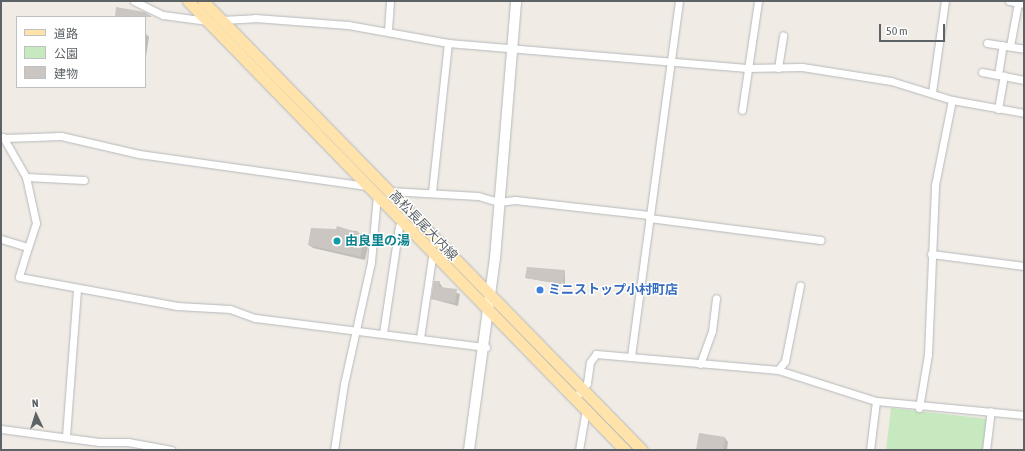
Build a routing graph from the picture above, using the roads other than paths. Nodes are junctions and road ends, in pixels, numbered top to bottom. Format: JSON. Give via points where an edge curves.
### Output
{"nodes":[{"id":1,"x":134,"y":1,"type":"edge"},
{"id":2,"x":188,"y":1,"type":"edge"},
{"id":3,"x":203,"y":1,"type":"edge"},
{"id":4,"x":390,"y":1,"type":"edge"},
{"id":5,"x":516,"y":1,"type":"edge"},
{"id":6,"x":679,"y":1,"type":"edge"},
{"id":7,"x":758,"y":1,"type":"edge"},
{"id":8,"x":945,"y":1,"type":"edge"},
{"id":9,"x":1008,"y":1,"type":"edge"},
{"id":10,"x":1021,"y":3,"type":"edge"},
{"id":11,"x":222,"y":20,"type":"junction"},
{"id":12,"x":206,"y":21,"type":"junction"},
{"id":13,"x":388,"y":30,"type":"junction"},
{"id":14,"x":783,"y":35,"type":"dead end"},
{"id":15,"x":448,"y":43,"type":"junction"},
{"id":16,"x":987,"y":43,"type":"dead end"},
{"id":17,"x":1007,"y":46,"type":"junction"},
{"id":18,"x":511,"y":49,"type":"junction"},
{"id":19,"x":1024,"y":49,"type":"edge"},
{"id":20,"x":671,"y":60,"type":"junction"},
{"id":21,"x":747,"y":68,"type":"junction"},
{"id":22,"x":778,"y":68,"type":"junction"},
{"id":23,"x":982,"y":72,"type":"dead end"},
{"id":24,"x":1001,"y":75,"type":"junction"},
{"id":25,"x":1024,"y":80,"type":"edge"},
{"id":26,"x":932,"y":92,"type":"junction"},
{"id":27,"x":952,"y":100,"type":"junction"},
{"id":28,"x":742,"y":110,"type":"dead end"},
{"id":29,"x":998,"y":110,"type":"junction"},
{"id":30,"x":1024,"y":113,"type":"edge"},
{"id":31,"x":3,"y":137,"type":"edge"},
{"id":32,"x":26,"y":177,"type":"junction"},
{"id":33,"x":84,"y":180,"type":"dead end"},
{"id":34,"x":368,"y":186,"type":"junction"},
{"id":35,"x":389,"y":192,"type":"junction"},
{"id":36,"x":432,"y":192,"type":"junction"},
{"id":37,"x":377,"y":195,"type":"junction"},
{"id":38,"x":498,"y":202,"type":"junction"},
{"id":39,"x":649,"y":217,"type":"junction"},
{"id":40,"x":399,"y":226,"type":"dead end"},
{"id":41,"x":1,"y":239,"type":"edge"},
{"id":42,"x":821,"y":240,"type":"dead end"},
{"id":43,"x":28,"y":247,"type":"junction"},
{"id":44,"x":433,"y":251,"type":"junction"},
{"id":45,"x":931,"y":254,"type":"junction"},
{"id":46,"x":1024,"y":266,"type":"edge"},
{"id":47,"x":800,"y":285,"type":"dead end"},
{"id":48,"x":77,"y":288,"type":"junction"},
{"id":49,"x":491,"y":295,"type":"junction"},
{"id":50,"x":716,"y":298,"type":"dead end"},
{"id":51,"x":490,"y":311,"type":"junction"},
{"id":52,"x":357,"y":329,"type":"junction"},
{"id":53,"x":383,"y":333,"type":"junction"},
{"id":54,"x":420,"y":338,"type":"junction"},
{"id":55,"x":486,"y":347,"type":"junction"},
{"id":56,"x":631,"y":356,"type":"junction"},
{"id":57,"x":700,"y":364,"type":"junction"},
{"id":58,"x":778,"y":370,"type":"junction"},
{"id":59,"x":582,"y":389,"type":"junction"},
{"id":60,"x":575,"y":398,"type":"junction"},
{"id":61,"x":876,"y":401,"type":"junction"},
{"id":62,"x":919,"y":408,"type":"junction"},
{"id":63,"x":586,"y":409,"type":"junction"},
{"id":64,"x":991,"y":411,"type":"junction"},
{"id":65,"x":1024,"y":415,"type":"edge"},
{"id":66,"x":1,"y":429,"type":"edge"},
{"id":67,"x":66,"y":436,"type":"junction"},
{"id":68,"x":171,"y":450,"type":"edge"},
{"id":69,"x":334,"y":450,"type":"edge"},
{"id":70,"x":469,"y":450,"type":"edge"},
{"id":71,"x":579,"y":450,"type":"edge"},
{"id":72,"x":625,"y":450,"type":"edge"},
{"id":73,"x":642,"y":450,"type":"edge"},
{"id":74,"x":870,"y":450,"type":"edge"},
{"id":75,"x":986,"y":450,"type":"edge"}],
"edges":[{"from":1,"to":12,"type":"street","via":[[163,15]]},
{"from":2,"to":12,"type":"main road","name":"高松長尾大内線"},
{"from":3,"to":11,"type":"main road","name":"高松長尾大内線"},
{"from":4,"to":13,"type":"street"},
{"from":5,"to":18,"type":"street"},
{"from":6,"to":20,"type":"street"},
{"from":7,"to":21,"type":"street"},
{"from":8,"to":26,"type":"street"},
{"from":9,"to":10,"type":"street"},
{"from":10,"to":17,"type":"street"},
{"from":11,"to":12,"type":"street"},
{"from":11,"to":13,"type":"street","via":[[255,18]]},
{"from":11,"to":35,"type":"main road","name":"高松長尾大内線"},
{"from":12,"to":34,"type":"main road","name":"高松長尾大内線"},
{"from":13,"to":15,"type":"street"},
{"from":14,"to":22,"type":"street"},
{"from":15,"to":18,"type":"street"},
{"from":15,"to":36,"type":"street"},
{"from":16,"to":17,"type":"street"},
{"from":17,"to":19,"type":"street"},
{"from":17,"to":24,"type":"street"},
{"from":18,"to":20,"type":"street"},
{"from":18,"to":38,"type":"street"},
{"from":20,"to":21,"type":"street"},
{"from":20,"to":39,"type":"street"},
{"from":21,"to":22,"type":"street"},
{"from":21,"to":28,"type":"street"},
{"from":22,"to":26,"type":"street","via":[[809,68]]},
{"from":23,"to":24,"type":"street"},
{"from":24,"to":25,"type":"street"},
{"from":24,"to":29,"type":"street"},
{"from":26,"to":27,"type":"street"},
{"from":27,"to":29,"type":"street"},
{"from":27,"to":45,"type":"street","via":[[935,186]]},
{"from":29,"to":30,"type":"street"},
{"from":31,"to":32,"type":"street"},
{"from":31,"to":34,"type":"street","via":[[61,136],[139,154]]},
{"from":32,"to":33,"type":"street"},
{"from":32,"to":43,"type":"street","via":[[36,223]]},
{"from":34,"to":37,"type":"main road","name":"高松長尾大内線"},
{"from":35,"to":36,"type":"street"},
{"from":35,"to":49,"type":"main road","name":"高松長尾大内線"},
{"from":36,"to":38,"type":"street"},
{"from":37,"to":44,"type":"main road","name":"高松長尾大内線"},
{"from":37,"to":52,"type":"street","via":[[371,262]]},
{"from":38,"to":39,"type":"street","via":[[515,200]]},
{"from":38,"to":49,"type":"street"},
{"from":39,"to":42,"type":"street"},
{"from":39,"to":56,"type":"street"},
{"from":40,"to":53,"type":"street"},
{"from":41,"to":43,"type":"street"},
{"from":43,"to":48,"type":"street","via":[[18,276]]},
{"from":44,"to":51,"type":"main road","name":"高松長尾大内線"},
{"from":44,"to":54,"type":"street"},
{"from":45,"to":46,"type":"street"},
{"from":45,"to":62,"type":"street","via":[[928,354]]},
{"from":47,"to":58,"type":"street","via":[[785,361]]},
{"from":48,"to":52,"type":"street","via":[[177,306],[230,310],[255,318]]},
{"from":48,"to":67,"type":"street"},
{"from":49,"to":51,"type":"street"},
{"from":49,"to":59,"type":"main road","name":"高松長尾大内線"},
{"from":50,"to":57,"type":"street","via":[[712,331]]},
{"from":51,"to":55,"type":"street"},
{"from":51,"to":60,"type":"main road","name":"高松長尾大内線"},
{"from":52,"to":53,"type":"street"},
{"from":52,"to":69,"type":"street"},
{"from":53,"to":54,"type":"street"},
{"from":54,"to":55,"type":"street"},
{"from":55,"to":70,"type":"street"},
{"from":56,"to":57,"type":"street"},
{"from":56,"to":59,"type":"street","via":[[596,354]]},
{"from":57,"to":58,"type":"street"},
{"from":58,"to":61,"type":"street"},
{"from":59,"to":60,"type":"street"},
{"from":59,"to":73,"type":"main road","name":"高松長尾大内線"},
{"from":60,"to":63,"type":"main road","name":"高松長尾大内線"},
{"from":61,"to":62,"type":"street"},
{"from":61,"to":74,"type":"street"},
{"from":62,"to":64,"type":"street"},
{"from":63,"to":71,"type":"street"},
{"from":63,"to":72,"type":"main road","name":"高松長尾大内線"},
{"from":64,"to":65,"type":"street"},
{"from":64,"to":75,"type":"street"},
{"from":66,"to":67,"type":"street"},
{"from":67,"to":68,"type":"street"}]}
